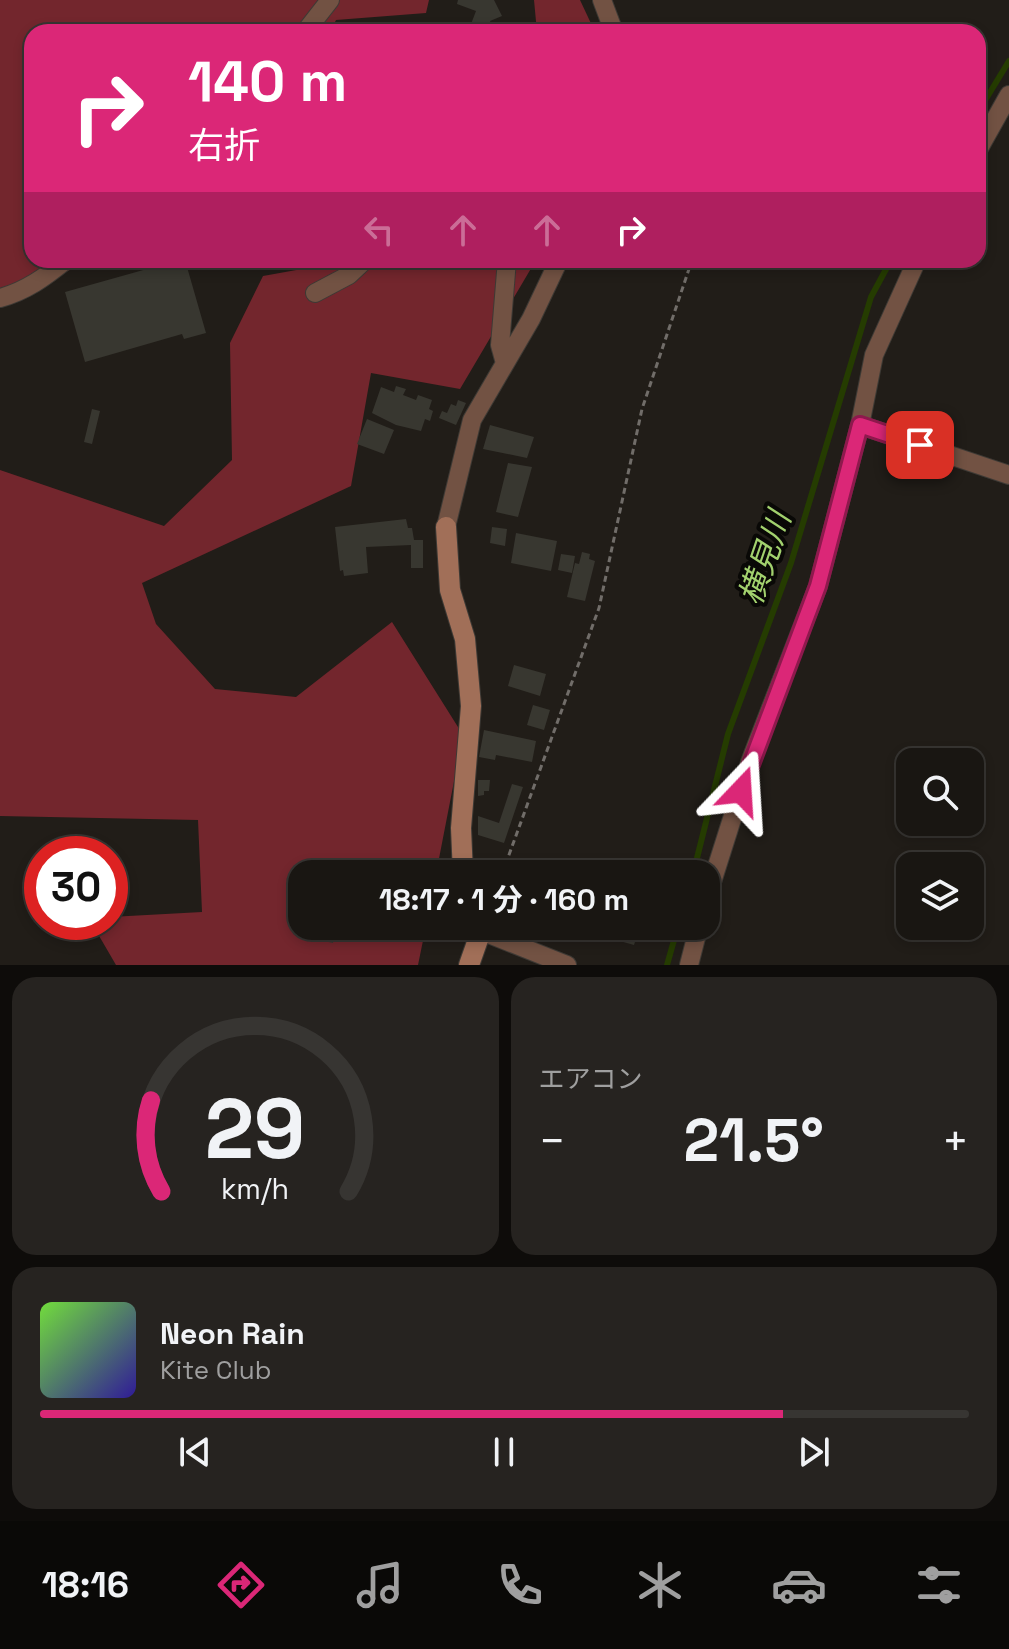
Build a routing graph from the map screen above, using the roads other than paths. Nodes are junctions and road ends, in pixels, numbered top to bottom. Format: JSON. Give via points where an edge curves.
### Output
{"nodes":[{"id":1,"x":330,"y":0,"type":"edge"},
{"id":2,"x":602,"y":0,"type":"edge"},
{"id":3,"x":311,"y":24,"type":"edge"},
{"id":4,"x":611,"y":24,"type":"edge"},
{"id":5,"x":1009,"y":95,"type":"edge"},
{"id":6,"x":986,"y":136,"type":"edge"},
{"id":7,"x":55,"y":268,"type":"edge"},
{"id":8,"x":356,"y":268,"type":"edge"},
{"id":9,"x":506,"y":268,"type":"edge"},
{"id":10,"x":555,"y":268,"type":"edge"},
{"id":11,"x":913,"y":268,"type":"edge"},
{"id":12,"x":315,"y":293,"type":"dead end"},
{"id":13,"x":0,"y":298,"type":"edge"},
{"id":14,"x":505,"y":363,"type":"junction"},
{"id":15,"x":860,"y":425,"type":"junction"},
{"id":16,"x":1009,"y":475,"type":"edge"},
{"id":17,"x":446,"y":527,"type":"joint"},
{"id":18,"x":462,"y":860,"type":"edge"},
{"id":19,"x":719,"y":860,"type":"edge"},
{"id":20,"x":477,"y":940,"type":"edge"},
{"id":21,"x":507,"y":940,"type":"edge"},
{"id":22,"x":695,"y":940,"type":"edge"},
{"id":23,"x":469,"y":965,"type":"edge"},
{"id":24,"x":567,"y":965,"type":"edge"},
{"id":25,"x":689,"y":965,"type":"edge"}],
"edges":[{"from":1,"to":3,"type":"street"},
{"from":2,"to":4,"type":"street"},
{"from":5,"to":6,"type":"street"},
{"from":7,"to":13,"type":"street","via":[[18,294]]},
{"from":8,"to":12,"type":"street"},
{"from":9,"to":14,"type":"street","via":[[500,345]]},
{"from":10,"to":14,"type":"street"},
{"from":11,"to":15,"type":"street","via":[[874,355]]},
{"from":14,"to":17,"type":"street","via":[[472,420]]},
{"from":15,"to":16,"type":"street"},
{"from":15,"to":19,"type":"street","via":[[818,586],[750,762]]},
{"from":17,"to":18,"type":"street","via":[[450,590],[465,639],[471,706]]},
{"from":20,"to":23,"type":"street"},
{"from":21,"to":24,"type":"street"},
{"from":22,"to":25,"type":"street"}]}
